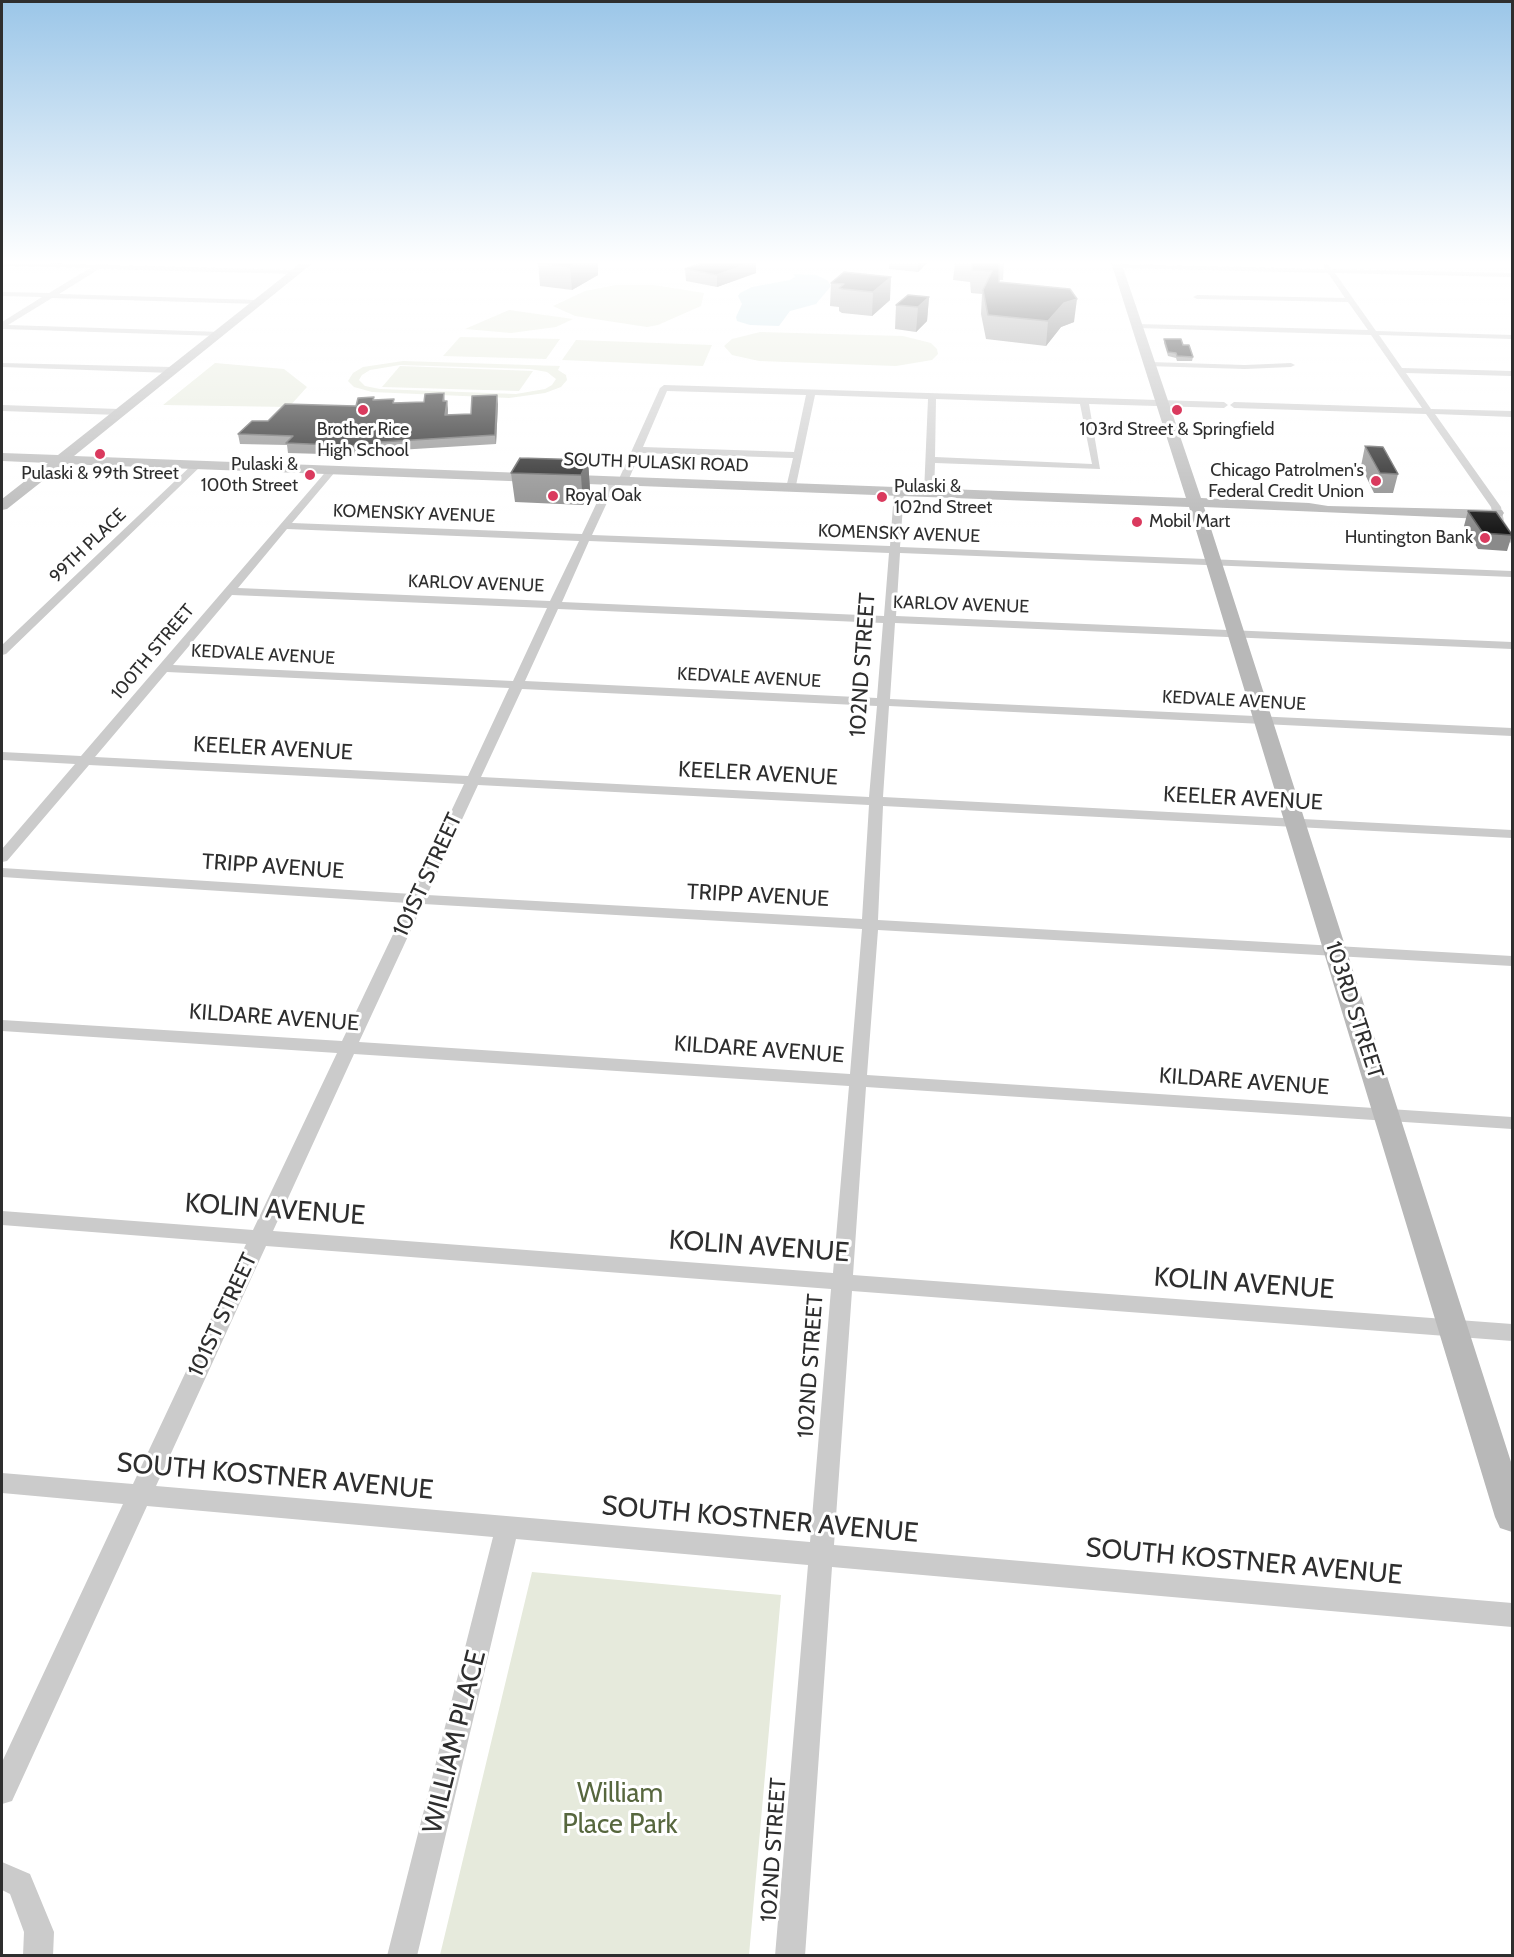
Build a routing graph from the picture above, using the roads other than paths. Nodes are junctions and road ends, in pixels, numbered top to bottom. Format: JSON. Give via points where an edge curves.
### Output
{"nodes":[{"id":1,"x":194,"y":353,"type":"edge"},
{"id":2,"x":1146,"y":353,"type":"edge"},
{"id":3,"x":1389,"y":353,"type":"edge"},
{"id":4,"x":1150,"y":364,"type":"junction"},
{"id":5,"x":2,"y":365,"type":"edge"},
{"id":6,"x":1291,"y":365,"type":"dead end"},
{"id":7,"x":1400,"y":369,"type":"junction"},
{"id":8,"x":172,"y":370,"type":"junction"},
{"id":9,"x":1512,"y":373,"type":"edge"},
{"id":10,"x":811,"y":393,"type":"junction"},
{"id":11,"x":932,"y":397,"type":"junction"},
{"id":12,"x":1084,"y":402,"type":"junction"},
{"id":13,"x":1163,"y":403,"type":"junction"},
{"id":14,"x":1224,"y":405,"type":"dead end"},
{"id":15,"x":1234,"y":405,"type":"dead end"},
{"id":16,"x":2,"y":408,"type":"edge"},
{"id":17,"x":1429,"y":411,"type":"junction"},
{"id":18,"x":119,"y":412,"type":"junction"},
{"id":19,"x":1512,"y":414,"type":"edge"},
{"id":20,"x":637,"y":450,"type":"junction"},
{"id":21,"x":798,"y":455,"type":"junction"},
{"id":22,"x":2,"y":457,"type":"edge"},
{"id":23,"x":60,"y":459,"type":"junction"},
{"id":24,"x":930,"y":460,"type":"junction"},
{"id":25,"x":198,"y":464,"type":"junction"},
{"id":26,"x":332,"y":470,"type":"junction"},
{"id":27,"x":617,"y":481,"type":"junction"},
{"id":28,"x":791,"y":488,"type":"junction"},
{"id":29,"x":898,"y":492,"type":"junction"},
{"id":30,"x":929,"y":493,"type":"junction"},
{"id":31,"x":1195,"y":503,"type":"junction"},
{"id":32,"x":2,"y":506,"type":"edge"},
{"id":33,"x":1505,"y":513,"type":"edge"},
{"id":34,"x":285,"y":526,"type":"junction"},
{"id":35,"x":585,"y":538,"type":"junction"},
{"id":36,"x":1512,"y":540,"type":"edge"},
{"id":37,"x":895,"y":550,"type":"junction"},
{"id":38,"x":1214,"y":562,"type":"junction"},
{"id":39,"x":1512,"y":574,"type":"edge"},
{"id":40,"x":229,"y":591,"type":"junction"},
{"id":41,"x":554,"y":605,"type":"junction"},
{"id":42,"x":891,"y":620,"type":"junction"},
{"id":43,"x":1237,"y":635,"type":"junction"},
{"id":44,"x":1512,"y":646,"type":"edge"},
{"id":45,"x":2,"y":651,"type":"edge"},
{"id":46,"x":164,"y":668,"type":"junction"},
{"id":47,"x":517,"y":685,"type":"junction"},
{"id":48,"x":885,"y":702,"type":"junction"},
{"id":49,"x":1263,"y":720,"type":"junction"},
{"id":50,"x":1512,"y":732,"type":"edge"},
{"id":51,"x":2,"y":756,"type":"edge"},
{"id":52,"x":85,"y":760,"type":"junction"},
{"id":53,"x":472,"y":780,"type":"junction"},
{"id":54,"x":876,"y":801,"type":"junction"},
{"id":55,"x":1296,"y":823,"type":"junction"},
{"id":56,"x":1512,"y":834,"type":"edge"},
{"id":57,"x":2,"y":858,"type":"edge"},
{"id":58,"x":2,"y":872,"type":"edge"},
{"id":59,"x":417,"y":899,"type":"junction"},
{"id":60,"x":870,"y":925,"type":"junction"},
{"id":61,"x":1336,"y":951,"type":"junction"},
{"id":62,"x":1512,"y":961,"type":"edge"},
{"id":63,"x":2,"y":1025,"type":"edge"},
{"id":64,"x":348,"y":1047,"type":"junction"},
{"id":65,"x":858,"y":1081,"type":"junction"},
{"id":66,"x":1388,"y":1116,"type":"junction"},
{"id":67,"x":1512,"y":1124,"type":"edge"},
{"id":68,"x":2,"y":1218,"type":"edge"},
{"id":69,"x":259,"y":1238,"type":"junction"},
{"id":70,"x":842,"y":1282,"type":"junction"},
{"id":71,"x":1454,"y":1329,"type":"junction"},
{"id":72,"x":1512,"y":1333,"type":"edge"},
{"id":73,"x":2,"y":1483,"type":"edge"},
{"id":74,"x":139,"y":1495,"type":"junction"},
{"id":75,"x":1512,"y":1517,"type":"edge"},
{"id":76,"x":507,"y":1527,"type":"junction"},
{"id":77,"x":822,"y":1555,"type":"junction"},
{"id":78,"x":1512,"y":1616,"type":"edge"},
{"id":79,"x":2,"y":1791,"type":"edge"},
{"id":80,"x":2,"y":1876,"type":"edge"},
{"id":81,"x":38,"y":1956,"type":"edge"},
{"id":82,"x":402,"y":1956,"type":"edge"},
{"id":83,"x":790,"y":1956,"type":"edge"}],
"edges":[{"from":1,"to":8,"type":"main road"},
{"from":2,"to":4,"type":"main road","name":"103RD STREET"},
{"from":3,"to":7,"type":"street"},
{"from":4,"to":6,"type":"street"},
{"from":4,"to":13,"type":"main road","name":"103RD STREET"},
{"from":5,"to":8,"type":"street"},
{"from":7,"to":9,"type":"street"},
{"from":7,"to":17,"type":"street"},
{"from":8,"to":18,"type":"main road"},
{"from":10,"to":11,"type":"street"},
{"from":10,"to":20,"type":"street","name":"101ST STREET","via":[[664,388]]},
{"from":10,"to":21,"type":"street"},
{"from":11,"to":12,"type":"street"},
{"from":11,"to":24,"type":"street"},
{"from":12,"to":13,"type":"street"},
{"from":12,"to":24,"type":"street","via":[[1097,467]]},
{"from":13,"to":14,"type":"street"},
{"from":13,"to":31,"type":"main road","name":"103RD STREET"},
{"from":15,"to":17,"type":"street"},
{"from":16,"to":18,"type":"street"},
{"from":17,"to":19,"type":"street"},
{"from":17,"to":33,"type":"street","via":[[1496,507]]},
{"from":18,"to":23,"type":"main road"},
{"from":20,"to":21,"type":"street"},
{"from":20,"to":27,"type":"street","name":"101ST STREET"},
{"from":21,"to":28,"type":"street"},
{"from":22,"to":23,"type":"main road","name":"SOUTH PULASKI ROAD"},
{"from":23,"to":25,"type":"main road","name":"SOUTH PULASKI ROAD"},
{"from":23,"to":32,"type":"main road"},
{"from":24,"to":30,"type":"street"},
{"from":25,"to":26,"type":"main road","name":"SOUTH PULASKI ROAD"},
{"from":25,"to":45,"type":"street","name":"99TH PLACE"},
{"from":26,"to":27,"type":"main road","name":"SOUTH PULASKI ROAD"},
{"from":26,"to":34,"type":"street","name":"100TH STREET"},
{"from":27,"to":28,"type":"main road","name":"SOUTH PULASKI ROAD"},
{"from":27,"to":35,"type":"street","name":"101ST STREET"},
{"from":28,"to":29,"type":"main road","name":"SOUTH PULASKI ROAD"},
{"from":29,"to":30,"type":"main road","name":"SOUTH PULASKI ROAD"},
{"from":29,"to":37,"type":"street","name":"102ND STREET"},
{"from":30,"to":31,"type":"main road","name":"SOUTH PULASKI ROAD"},
{"from":31,"to":33,"type":"main road","name":"SOUTH PULASKI ROAD"},
{"from":31,"to":38,"type":"main road","name":"103RD STREET"},
{"from":33,"to":36,"type":"street","via":[[1499,521]]},
{"from":34,"to":35,"type":"street","name":"KOMENSKY AVENUE"},
{"from":34,"to":40,"type":"street","name":"100TH STREET"},
{"from":35,"to":37,"type":"street","name":"KOMENSKY AVENUE"},
{"from":35,"to":41,"type":"street","name":"101ST STREET"},
{"from":37,"to":38,"type":"street","name":"KOMENSKY AVENUE"},
{"from":37,"to":42,"type":"street","name":"102ND STREET"},
{"from":38,"to":39,"type":"street","name":"KOMENSKY AVENUE"},
{"from":38,"to":43,"type":"main road","name":"103RD STREET"},
{"from":40,"to":41,"type":"street","name":"KARLOV AVENUE"},
{"from":40,"to":46,"type":"street","name":"100TH STREET"},
{"from":41,"to":42,"type":"street","name":"KARLOV AVENUE"},
{"from":41,"to":47,"type":"street","name":"101ST STREET"},
{"from":42,"to":43,"type":"street","name":"KARLOV AVENUE"},
{"from":42,"to":48,"type":"street","name":"102ND STREET"},
{"from":43,"to":44,"type":"street","name":"KARLOV AVENUE"},
{"from":43,"to":49,"type":"main road","name":"103RD STREET"},
{"from":46,"to":47,"type":"street","name":"KEDVALE AVENUE"},
{"from":46,"to":52,"type":"street","name":"100TH STREET"},
{"from":47,"to":48,"type":"street","name":"KEDVALE AVENUE"},
{"from":47,"to":53,"type":"street","name":"101ST STREET"},
{"from":48,"to":49,"type":"street","name":"KEDVALE AVENUE"},
{"from":48,"to":54,"type":"street","name":"102ND STREET"},
{"from":49,"to":50,"type":"street","name":"KEDVALE AVENUE"},
{"from":49,"to":55,"type":"main road","name":"103RD STREET"},
{"from":51,"to":52,"type":"street","name":"KEELER AVENUE"},
{"from":52,"to":53,"type":"street","name":"KEELER AVENUE"},
{"from":52,"to":57,"type":"street","name":"100TH STREET"},
{"from":53,"to":54,"type":"street","name":"KEELER AVENUE"},
{"from":53,"to":59,"type":"street","name":"101ST STREET"},
{"from":54,"to":55,"type":"street","name":"KEELER AVENUE"},
{"from":54,"to":60,"type":"street","name":"102ND STREET"},
{"from":55,"to":56,"type":"street","name":"KEELER AVENUE"},
{"from":55,"to":61,"type":"main road","name":"103RD STREET"},
{"from":58,"to":59,"type":"street","name":"TRIPP AVENUE"},
{"from":59,"to":60,"type":"street","name":"TRIPP AVENUE"},
{"from":59,"to":64,"type":"street","name":"101ST STREET"},
{"from":60,"to":61,"type":"street","name":"TRIPP AVENUE"},
{"from":60,"to":65,"type":"street","name":"102ND STREET"},
{"from":61,"to":62,"type":"street","name":"TRIPP AVENUE"},
{"from":61,"to":66,"type":"main road","name":"103RD STREET"},
{"from":63,"to":64,"type":"street","name":"KILDARE AVENUE"},
{"from":64,"to":65,"type":"street","name":"KILDARE AVENUE"},
{"from":64,"to":69,"type":"street","name":"101ST STREET"},
{"from":65,"to":66,"type":"street","name":"KILDARE AVENUE"},
{"from":65,"to":70,"type":"street","name":"102ND STREET"},
{"from":66,"to":67,"type":"street","name":"KILDARE AVENUE"},
{"from":66,"to":71,"type":"main road","name":"103RD STREET"},
{"from":68,"to":69,"type":"street","name":"KOLIN AVENUE"},
{"from":69,"to":70,"type":"street","name":"KOLIN AVENUE"},
{"from":69,"to":74,"type":"street","name":"101ST STREET"},
{"from":70,"to":71,"type":"street","name":"KOLIN AVENUE"},
{"from":70,"to":77,"type":"street","name":"102ND STREET"},
{"from":71,"to":72,"type":"street","name":"KOLIN AVENUE"},
{"from":71,"to":75,"type":"main road","name":"103RD STREET"},
{"from":73,"to":74,"type":"street","name":"SOUTH KOSTNER AVENUE"},
{"from":74,"to":76,"type":"street","name":"SOUTH KOSTNER AVENUE"},
{"from":74,"to":79,"type":"street","name":"101ST STREET"},
{"from":76,"to":77,"type":"street","name":"SOUTH KOSTNER AVENUE"},
{"from":76,"to":82,"type":"street","name":"WILLIAM PLACE"},
{"from":77,"to":78,"type":"street","name":"SOUTH KOSTNER AVENUE"},
{"from":77,"to":83,"type":"street","name":"102ND STREET"},
{"from":80,"to":81,"type":"street","via":[[20,1884],[39,1932]]}]}
